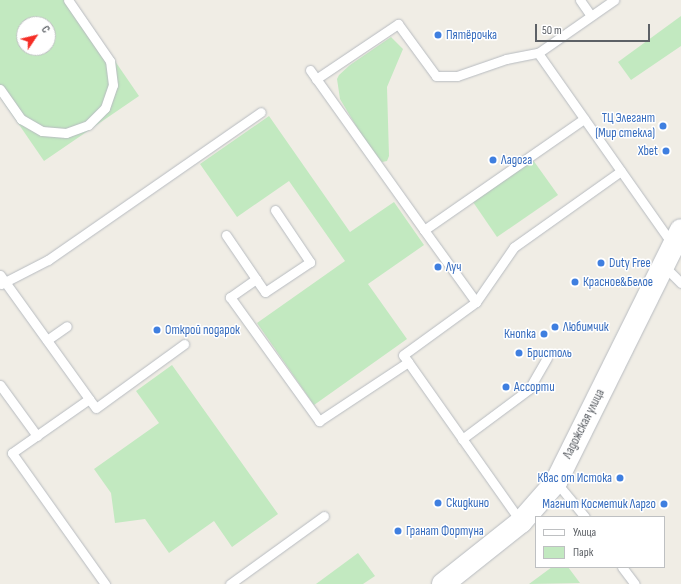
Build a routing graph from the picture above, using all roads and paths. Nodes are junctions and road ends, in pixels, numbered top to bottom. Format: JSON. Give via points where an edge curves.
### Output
{"nodes":[{"id":1,"x":68,"y":0,"type":"edge"},
{"id":2,"x":580,"y":0,"type":"edge"},
{"id":3,"x":614,"y":0,"type":"edge"},
{"id":4,"x":591,"y":16,"type":"junction"},
{"id":5,"x":538,"y":53,"type":"junction"},
{"id":6,"x":310,"y":70,"type":"dead end"},
{"id":7,"x":316,"y":79,"type":"junction"},
{"id":8,"x":0,"y":89,"type":"edge"},
{"id":9,"x":261,"y":112,"type":"dead end"},
{"id":10,"x":584,"y":118,"type":"junction"},
{"id":11,"x":621,"y":171,"type":"junction"},
{"id":12,"x":275,"y":210,"type":"dead end"},
{"id":13,"x":424,"y":230,"type":"junction"},
{"id":14,"x":226,"y":235,"type":"dead end"},
{"id":15,"x":677,"y":238,"type":"edge"},
{"id":16,"x":663,"y":264,"type":"junction"},
{"id":17,"x":256,"y":279,"type":"junction"},
{"id":18,"x":2,"y":281,"type":"edge"},
{"id":19,"x":681,"y":283,"type":"edge"},
{"id":20,"x":476,"y":302,"type":"junction"},
{"id":21,"x":67,"y":326,"type":"dead end"},
{"id":22,"x":47,"y":340,"type":"junction"},
{"id":23,"x":184,"y":344,"type":"dead end"},
{"id":24,"x":548,"y":358,"type":"dead end"},
{"id":25,"x":408,"y":362,"type":"junction"},
{"id":26,"x":0,"y":385,"type":"edge"},
{"id":27,"x":89,"y":399,"type":"junction"},
{"id":28,"x":36,"y":436,"type":"junction"},
{"id":29,"x":462,"y":439,"type":"junction"},
{"id":30,"x":556,"y":482,"type":"junction"},
{"id":31,"x":324,"y":516,"type":"dead end"},
{"id":32,"x":583,"y":516,"type":"edge"},
{"id":33,"x":521,"y":522,"type":"junction"},
{"id":34,"x":623,"y":568,"type":"edge"},
{"id":35,"x":105,"y":584,"type":"edge"},
{"id":36,"x":230,"y":584,"type":"edge"},
{"id":37,"x":443,"y":584,"type":"edge"},
{"id":38,"x":635,"y":584,"type":"edge"}],
"edges":[{"from":1,"to":8,"type":"lane","via":[[110,61],[113,85],[105,108],[88,125],[66,133],[42,131],[21,119]]},
{"from":2,"to":4,"type":"lane"},
{"from":3,"to":4,"type":"lane"},
{"from":4,"to":5,"type":"lane"},
{"from":5,"to":7,"type":"lane","via":[[506,59],[457,76],[436,76],[398,24]]},
{"from":5,"to":10,"type":"lane"},
{"from":6,"to":7,"type":"lane"},
{"from":7,"to":13,"type":"lane"},
{"from":9,"to":18,"type":"lane","via":[[48,260]]},
{"from":10,"to":11,"type":"lane"},
{"from":10,"to":13,"type":"lane"},
{"from":11,"to":15,"type":"lane"},
{"from":11,"to":20,"type":"lane","via":[[514,247]]},
{"from":12,"to":17,"type":"lane","via":[[310,262],[264,292]]},
{"from":13,"to":20,"type":"lane"},
{"from":14,"to":17,"type":"lane"},
{"from":15,"to":16,"type":"street","name":"Ладожская улица"},
{"from":16,"to":19,"type":"lane"},
{"from":16,"to":30,"type":"street","name":"Ладожская улица"},
{"from":17,"to":25,"type":"lane","via":[[230,297],[319,421]]},
{"from":18,"to":22,"type":"lane"},
{"from":20,"to":25,"type":"lane","via":[[403,355]]},
{"from":21,"to":22,"type":"lane"},
{"from":22,"to":27,"type":"lane"},
{"from":23,"to":27,"type":"lane","via":[[96,408]]},
{"from":24,"to":29,"type":"lane","via":[[529,389]]},
{"from":25,"to":29,"type":"lane"},
{"from":26,"to":28,"type":"lane"},
{"from":27,"to":28,"type":"lane"},
{"from":28,"to":35,"type":"lane","via":[[12,453]]},
{"from":29,"to":33,"type":"lane"},
{"from":30,"to":32,"type":"lane"},
{"from":30,"to":33,"type":"street","name":"Ладожская улица"},
{"from":31,"to":36,"type":"lane"},
{"from":33,"to":37,"type":"street","name":"Ладожская улица"},
{"from":34,"to":38,"type":"lane"}]}
